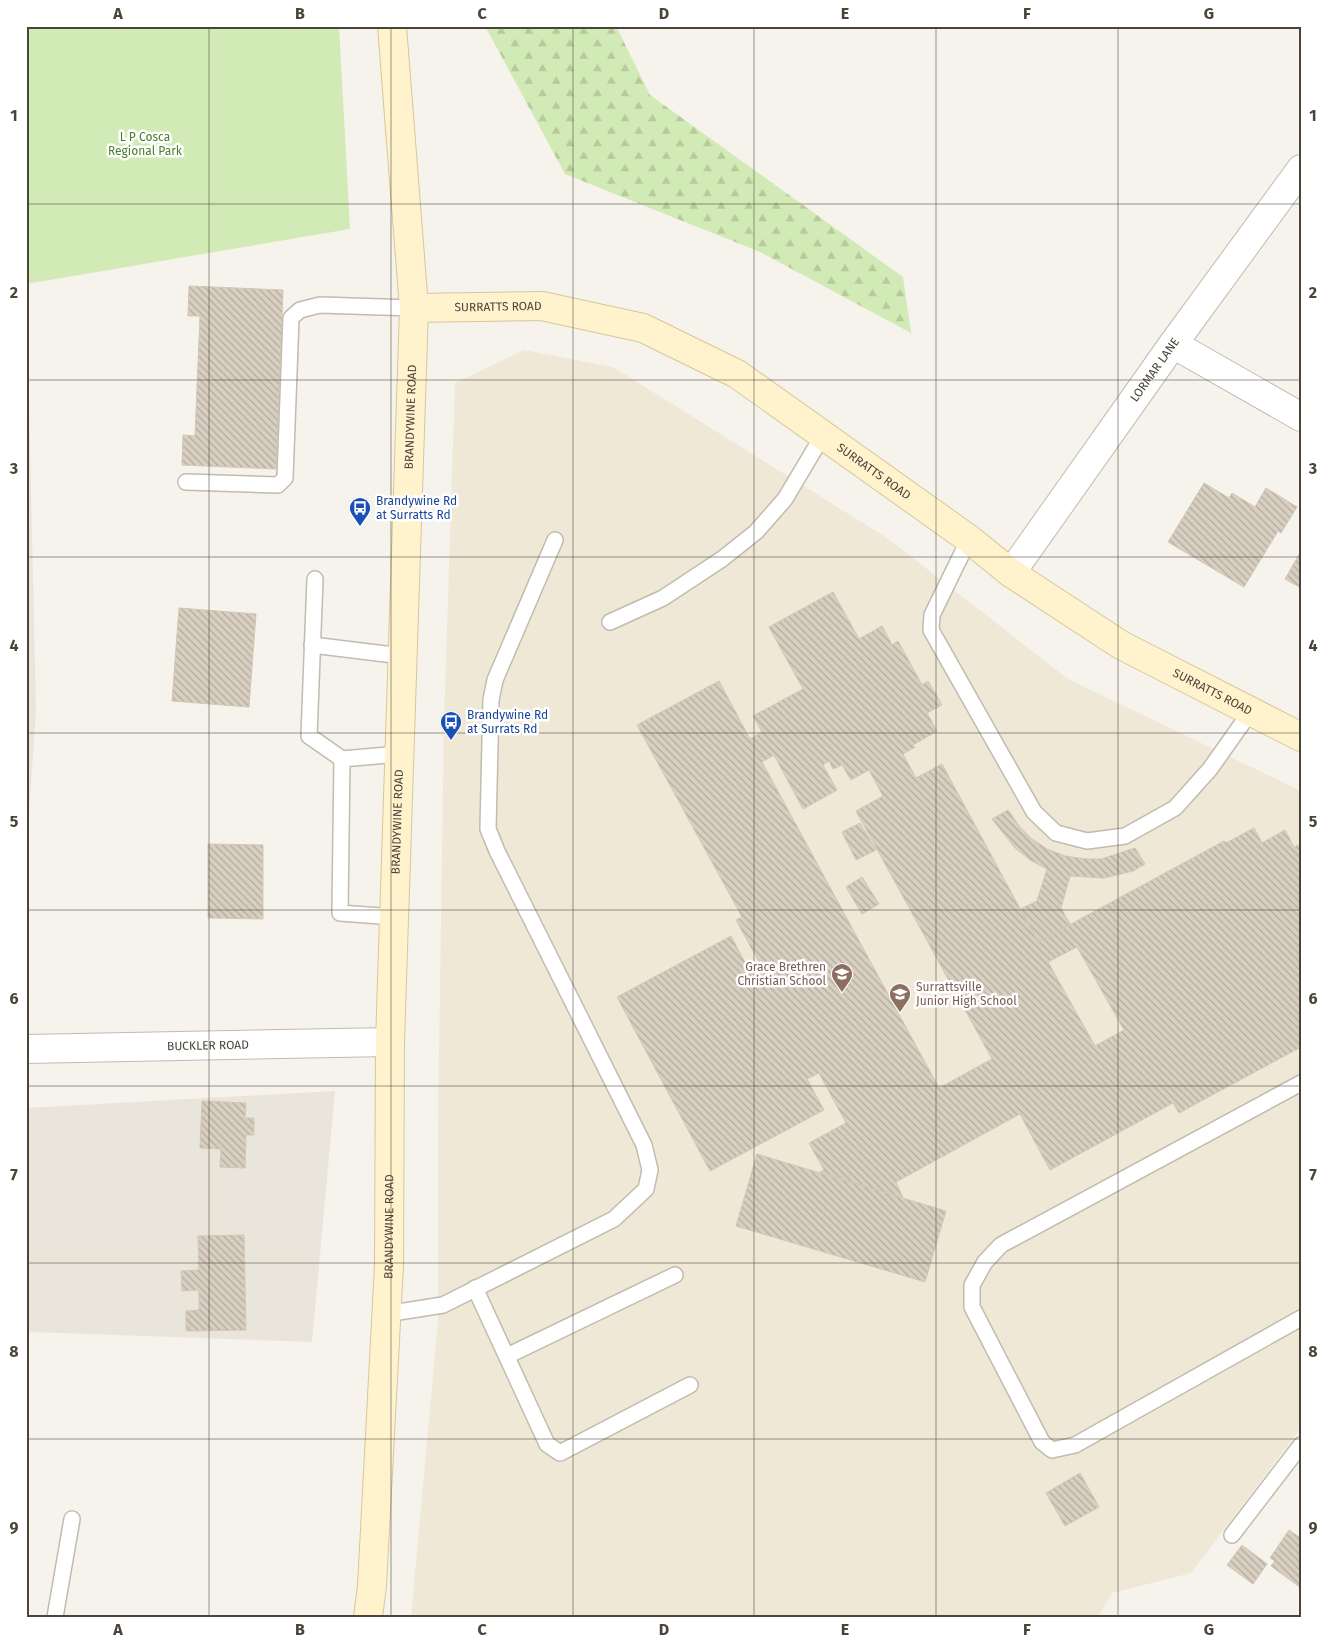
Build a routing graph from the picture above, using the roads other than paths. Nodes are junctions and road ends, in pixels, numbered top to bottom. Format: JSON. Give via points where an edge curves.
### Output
{"nodes":[{"id":1,"x":392,"y":26,"type":"edge"},
{"id":2,"x":1301,"y":169,"type":"edge"},
{"id":3,"x":414,"y":308,"type":"junction"},
{"id":4,"x":1173,"y":344,"type":"junction"},
{"id":5,"x":1301,"y":417,"type":"edge"},
{"id":6,"x":823,"y":435,"type":"junction"},
{"id":7,"x":186,"y":482,"type":"dead end"},
{"id":8,"x":969,"y":539,"type":"junction"},
{"id":9,"x":555,"y":540,"type":"dead end"},
{"id":10,"x":1011,"y":573,"type":"junction"},
{"id":11,"x":315,"y":579,"type":"dead end"},
{"id":12,"x":610,"y":622,"type":"dead end"},
{"id":13,"x":312,"y":645,"type":"junction"},
{"id":14,"x":402,"y":656,"type":"junction"},
{"id":15,"x":1250,"y":711,"type":"junction"},
{"id":16,"x":1301,"y":737,"type":"edge"},
{"id":17,"x":399,"y":754,"type":"junction"},
{"id":18,"x":342,"y":759,"type":"junction"},
{"id":19,"x":394,"y":917,"type":"junction"},
{"id":20,"x":390,"y":1042,"type":"junction"},
{"id":21,"x":26,"y":1050,"type":"edge"},
{"id":22,"x":1301,"y":1083,"type":"edge"},
{"id":23,"x":675,"y":1275,"type":"dead end"},
{"id":24,"x":475,"y":1288,"type":"junction"},
{"id":25,"x":386,"y":1314,"type":"junction"},
{"id":26,"x":1301,"y":1318,"type":"edge"},
{"id":27,"x":507,"y":1356,"type":"junction"},
{"id":28,"x":690,"y":1385,"type":"dead end"},
{"id":29,"x":1301,"y":1445,"type":"edge"},
{"id":30,"x":72,"y":1519,"type":"dead end"},
{"id":31,"x":1232,"y":1535,"type":"dead end"},
{"id":32,"x":55,"y":1617,"type":"edge"},
{"id":33,"x":368,"y":1617,"type":"edge"}],
"edges":[{"from":1,"to":3,"type":"main road","name":"BRANDYWINE ROAD"},
{"from":2,"to":4,"type":"street","name":"LORMAR LANE"},
{"from":3,"to":6,"type":"main road","name":"SURRATTS ROAD","via":[[542,306],[644,328],[737,374]]},
{"from":3,"to":7,"type":"lane","via":[[320,305],[300,310],[291,318],[285,478],[278,486]]},
{"from":3,"to":14,"type":"main road","name":"BRANDYWINE ROAD"},
{"from":4,"to":5,"type":"street"},
{"from":4,"to":10,"type":"street","name":"LORMAR LANE"},
{"from":6,"to":8,"type":"main road","name":"SURRATTS ROAD"},
{"from":6,"to":12,"type":"lane","via":[[785,499],[756,532],[663,598]]},
{"from":8,"to":10,"type":"main road","name":"SURRATTS ROAD"},
{"from":8,"to":15,"type":"lane","via":[[932,615],[931,630],[1034,812],[1056,833],[1087,841],[1125,836],[1175,808],[1210,769]]},
{"from":9,"to":24,"type":"lane","via":[[495,680],[491,700],[488,829],[644,1145],[650,1170],[646,1189],[614,1218]]},
{"from":10,"to":15,"type":"main road","name":"SURRATTS ROAD","via":[[1121,645]]},
{"from":11,"to":13,"type":"lane"},
{"from":13,"to":14,"type":"lane"},
{"from":13,"to":18,"type":"lane","via":[[309,736]]},
{"from":14,"to":17,"type":"main road","name":"BRANDYWINE ROAD"},
{"from":15,"to":16,"type":"main road","name":"SURRATTS ROAD"},
{"from":17,"to":18,"type":"lane"},
{"from":17,"to":19,"type":"main road","name":"BRANDYWINE ROAD"},
{"from":18,"to":19,"type":"lane","via":[[340,913]]},
{"from":19,"to":20,"type":"main road","name":"BRANDYWINE ROAD"},
{"from":20,"to":21,"type":"street","name":"BUCKLER ROAD"},
{"from":20,"to":25,"type":"main road","name":"BRANDYWINE ROAD"},
{"from":22,"to":26,"type":"lane","via":[[1001,1245],[972,1285],[972,1307],[1042,1442],[1052,1450],[1075,1445]]},
{"from":23,"to":27,"type":"lane"},
{"from":24,"to":25,"type":"lane","via":[[443,1304]]},
{"from":24,"to":27,"type":"lane"},
{"from":25,"to":33,"type":"main road","name":"BRANDYWINE ROAD"},
{"from":27,"to":28,"type":"lane","via":[[548,1444],[560,1453]]},
{"from":29,"to":31,"type":"lane"},
{"from":30,"to":32,"type":"lane"}]}
